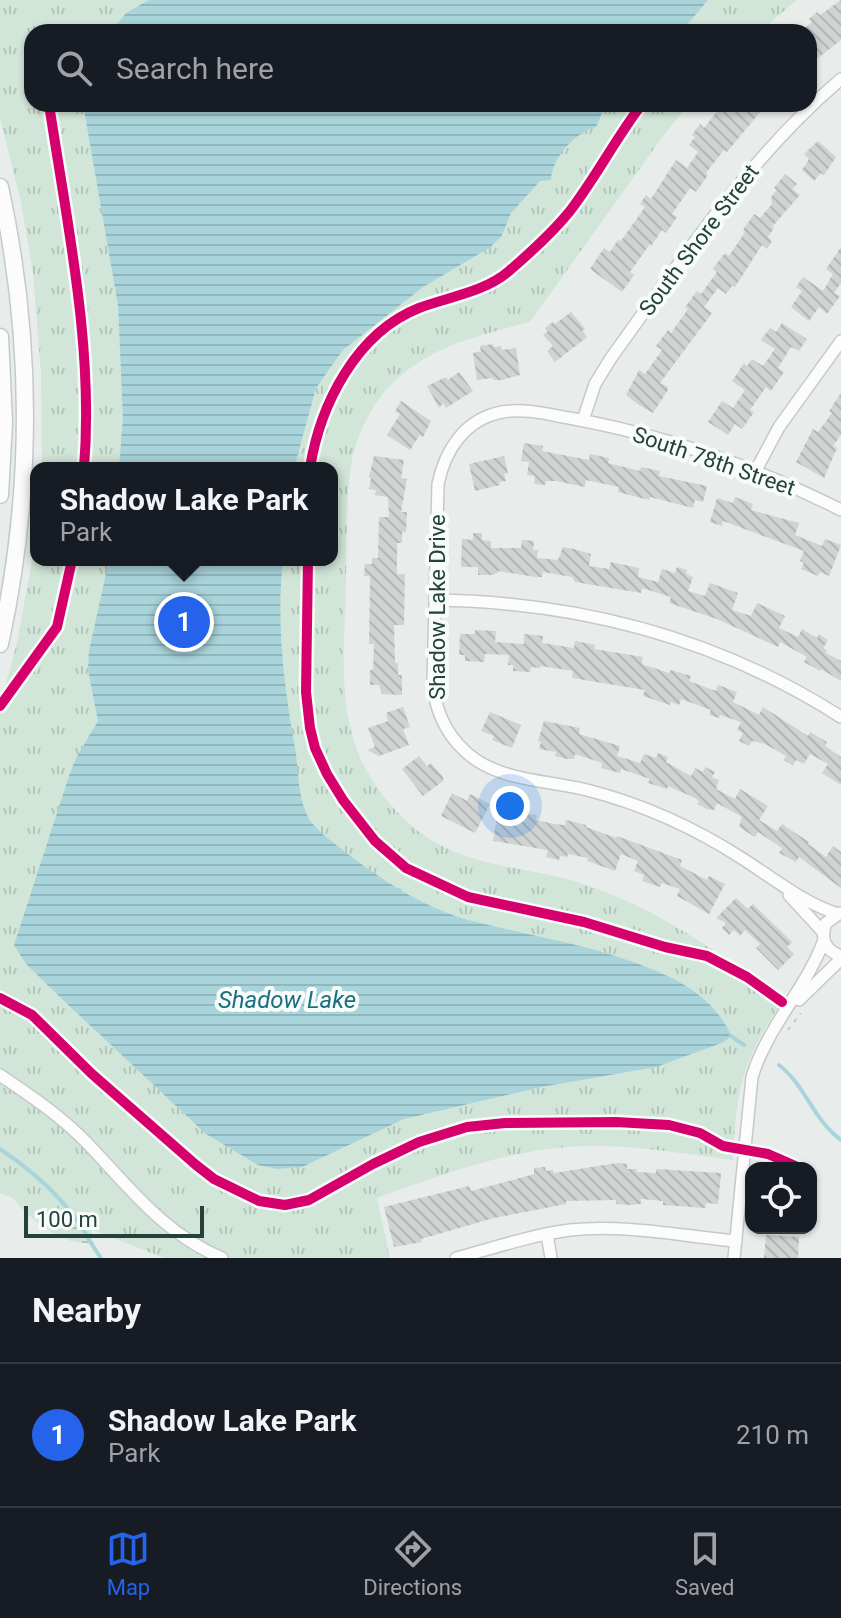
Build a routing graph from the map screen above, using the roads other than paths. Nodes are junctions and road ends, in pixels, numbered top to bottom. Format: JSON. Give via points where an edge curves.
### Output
{"nodes":[{"id":1,"x":841,"y":79,"type":"edge"},
{"id":2,"x":817,"y":101,"type":"edge"},
{"id":3,"x":805,"y":112,"type":"edge"},
{"id":4,"x":0,"y":187,"type":"edge"},
{"id":5,"x":0,"y":337,"type":"edge"},
{"id":6,"x":841,"y":341,"type":"edge"},
{"id":7,"x":583,"y":420,"type":"junction"},
{"id":8,"x":755,"y":472,"type":"junction"},
{"id":9,"x":0,"y":495,"type":"edge"},
{"id":10,"x":841,"y":510,"type":"edge"},
{"id":11,"x":435,"y":600,"type":"junction"},
{"id":12,"x":0,"y":644,"type":"edge"},
{"id":13,"x":841,"y":717,"type":"edge"},
{"id":14,"x":781,"y":885,"type":"junction"},
{"id":15,"x":839,"y":913,"type":"edge"},
{"id":16,"x":824,"y":936,"type":"junction"},
{"id":17,"x":841,"y":957,"type":"edge"},
{"id":18,"x":784,"y":1015,"type":"junction"},
{"id":19,"x":1,"y":1076,"type":"edge"},
{"id":20,"x":547,"y":1234,"type":"junction"},
{"id":21,"x":736,"y":1241,"type":"junction"},
{"id":22,"x":222,"y":1258,"type":"edge"},
{"id":23,"x":456,"y":1258,"type":"edge"},
{"id":24,"x":551,"y":1258,"type":"edge"},
{"id":25,"x":734,"y":1258,"type":"edge"}],
"edges":[{"from":1,"to":2,"type":"street","name":"South Shore Street"},
{"from":3,"to":7,"type":"street","name":"South Shore Street","via":[[732,193],[611,358]]},
{"from":4,"to":12,"type":"main road","via":[[17,283],[26,414],[18,539]]},
{"from":5,"to":9,"type":"main road"},
{"from":6,"to":8,"type":"street","via":[[779,427]]},
{"from":7,"to":8,"type":"street","name":"South 78th Street","via":[[668,441]]},
{"from":7,"to":11,"type":"street","name":"Shadow Lake Drive","via":[[502,412],[476,422],[454,442],[438,484]]},
{"from":8,"to":10,"type":"street","name":"South 78th Street"},
{"from":11,"to":13,"type":"street","via":[[537,606],[643,627],[751,667]]},
{"from":11,"to":14,"type":"street","name":"Shadow Lake Drive","via":[[434,698],[448,732],[466,753],[496,771],[587,790],[668,819]]},
{"from":14,"to":15,"type":"street","name":"Shadow Lake Drive"},
{"from":14,"to":16,"type":"street","name":"Shadow Lake Drive"},
{"from":15,"to":16,"type":"street","via":[[826,923]]},
{"from":16,"to":17,"type":"street","name":"Shadow Lake Drive","via":[[829,950]]},
{"from":16,"to":18,"type":"street","via":[[814,965]]},
{"from":17,"to":18,"type":"street"},
{"from":18,"to":21,"type":"street","via":[[752,1077]]},
{"from":19,"to":22,"type":"street","via":[[71,1128],[138,1200],[175,1231]]},
{"from":20,"to":21,"type":"street","via":[[607,1229]]},
{"from":20,"to":23,"type":"street"},
{"from":20,"to":24,"type":"street"},
{"from":21,"to":25,"type":"street"}]}
